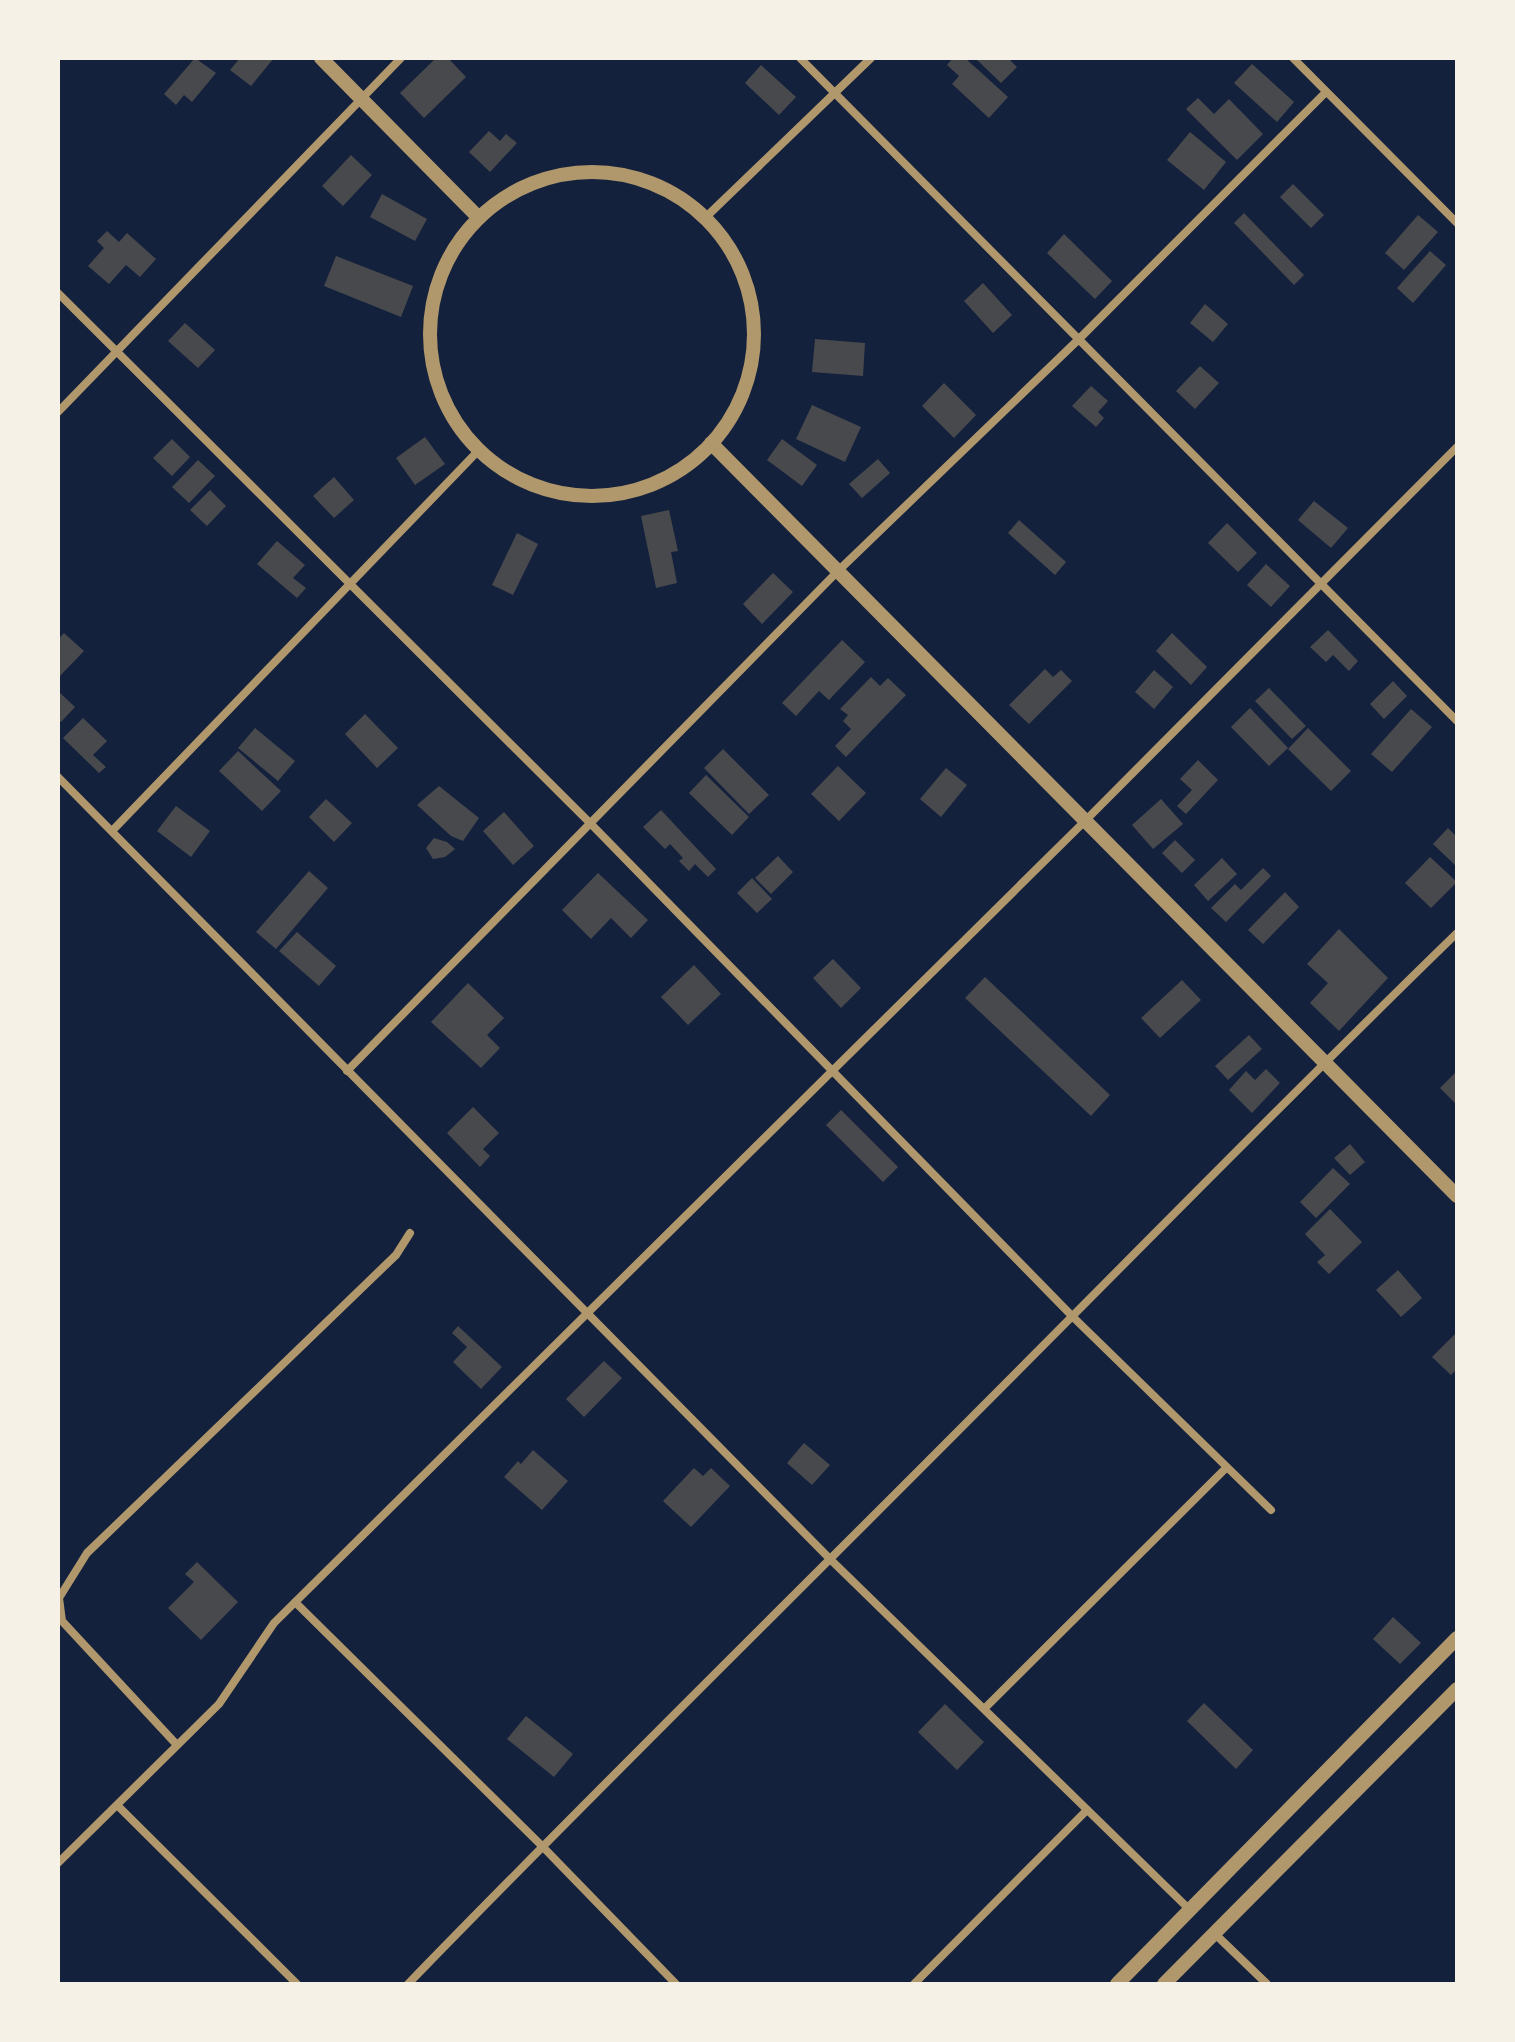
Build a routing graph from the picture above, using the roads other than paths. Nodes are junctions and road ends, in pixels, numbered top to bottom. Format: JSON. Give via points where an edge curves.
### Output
{"nodes":[{"id":1,"x":321,"y":58,"type":"edge"},
{"id":2,"x":401,"y":58,"type":"edge"},
{"id":3,"x":800,"y":58,"type":"edge"},
{"id":4,"x":871,"y":58,"type":"edge"},
{"id":5,"x":1293,"y":58,"type":"edge"},
{"id":6,"x":1326,"y":92,"type":"junction"},
{"id":7,"x":835,"y":93,"type":"junction"},
{"id":8,"x":363,"y":98,"type":"junction"},
{"id":9,"x":478,"y":217,"type":"junction"},
{"id":10,"x":706,"y":217,"type":"junction"},
{"id":11,"x":1457,"y":223,"type":"edge"},
{"id":12,"x":58,"y":293,"type":"edge"},
{"id":13,"x":1079,"y":339,"type":"junction"},
{"id":14,"x":116,"y":353,"type":"junction"},
{"id":15,"x":58,"y":412,"type":"edge"},
{"id":16,"x":711,"y":443,"type":"junction"},
{"id":17,"x":1457,"y":447,"type":"edge"},
{"id":18,"x":478,"y":451,"type":"junction"},
{"id":19,"x":838,"y":571,"type":"junction"},
{"id":20,"x":350,"y":584,"type":"junction"},
{"id":21,"x":1321,"y":584,"type":"junction"},
{"id":22,"x":1457,"y":721,"type":"edge"},
{"id":23,"x":58,"y":777,"type":"edge"},
{"id":24,"x":1085,"y":821,"type":"junction"},
{"id":25,"x":591,"y":824,"type":"junction"},
{"id":26,"x":112,"y":831,"type":"junction"},
{"id":27,"x":1457,"y":933,"type":"edge"},
{"id":28,"x":1324,"y":1062,"type":"junction"},
{"id":29,"x":832,"y":1070,"type":"junction"},
{"id":30,"x":347,"y":1071,"type":"junction"},
{"id":31,"x":1457,"y":1196,"type":"edge"},
{"id":32,"x":410,"y":1233,"type":"dead end"},
{"id":33,"x":589,"y":1313,"type":"junction"},
{"id":34,"x":1073,"y":1317,"type":"junction"},
{"id":35,"x":1226,"y":1468,"type":"junction"},
{"id":36,"x":1271,"y":1510,"type":"dead end"},
{"id":37,"x":830,"y":1559,"type":"junction"},
{"id":38,"x":295,"y":1602,"type":"junction"},
{"id":39,"x":1457,"y":1638,"type":"edge"},
{"id":40,"x":1457,"y":1689,"type":"edge"},
{"id":41,"x":984,"y":1709,"type":"junction"},
{"id":42,"x":177,"y":1745,"type":"junction"},
{"id":43,"x":117,"y":1805,"type":"junction"},
{"id":44,"x":1087,"y":1810,"type":"junction"},
{"id":45,"x":542,"y":1846,"type":"junction"},
{"id":46,"x":58,"y":1863,"type":"edge"},
{"id":47,"x":1190,"y":1910,"type":"junction"},
{"id":48,"x":1214,"y":1933,"type":"junction"},
{"id":49,"x":297,"y":1984,"type":"edge"},
{"id":50,"x":408,"y":1984,"type":"edge"},
{"id":51,"x":676,"y":1984,"type":"edge"},
{"id":52,"x":914,"y":1984,"type":"edge"},
{"id":53,"x":1117,"y":1984,"type":"edge"},
{"id":54,"x":1164,"y":1984,"type":"edge"},
{"id":55,"x":1267,"y":1984,"type":"edge"}],
"edges":[{"from":1,"to":8,"type":"street"},
{"from":2,"to":8,"type":"street"},
{"from":3,"to":7,"type":"street"},
{"from":4,"to":7,"type":"street"},
{"from":5,"to":6,"type":"street"},
{"from":6,"to":11,"type":"street"},
{"from":6,"to":13,"type":"street"},
{"from":7,"to":10,"type":"street"},
{"from":7,"to":13,"type":"street"},
{"from":8,"to":9,"type":"street"},
{"from":8,"to":14,"type":"street"},
{"from":9,"to":10,"type":"street","via":[[538,181],[592,170],[634,176],[673,192]]},
{"from":9,"to":18,"type":"street","via":[[452,251],[434,291],[429,334],[434,377],[451,417]]},
{"from":10,"to":16,"type":"street","via":[[732,250],[748,288],[754,329],[750,370],[735,409]]},
{"from":12,"to":14,"type":"street"},
{"from":13,"to":19,"type":"street"},
{"from":13,"to":21,"type":"street"},
{"from":14,"to":15,"type":"street"},
{"from":14,"to":20,"type":"street"},
{"from":16,"to":18,"type":"street","via":[[678,472],[639,490],[596,497],[553,492],[513,477]]},
{"from":16,"to":19,"type":"street"},
{"from":17,"to":21,"type":"street"},
{"from":18,"to":20,"type":"street"},
{"from":19,"to":24,"type":"street"},
{"from":19,"to":25,"type":"street"},
{"from":20,"to":25,"type":"street"},
{"from":20,"to":26,"type":"street"},
{"from":21,"to":22,"type":"street"},
{"from":21,"to":24,"type":"street"},
{"from":23,"to":26,"type":"street"},
{"from":24,"to":28,"type":"street"},
{"from":24,"to":29,"type":"street"},
{"from":25,"to":29,"type":"street"},
{"from":25,"to":30,"type":"street"},
{"from":26,"to":30,"type":"street"},
{"from":27,"to":28,"type":"street"},
{"from":28,"to":31,"type":"street"},
{"from":28,"to":34,"type":"street"},
{"from":29,"to":33,"type":"street"},
{"from":29,"to":34,"type":"street"},
{"from":30,"to":33,"type":"street"},
{"from":32,"to":42,"type":"street","via":[[396,1255],[87,1553],[59,1598],[62,1621]]},
{"from":33,"to":37,"type":"street"},
{"from":33,"to":38,"type":"street"},
{"from":34,"to":35,"type":"street"},
{"from":34,"to":37,"type":"street"},
{"from":35,"to":36,"type":"street"},
{"from":35,"to":41,"type":"street"},
{"from":37,"to":41,"type":"street"},
{"from":37,"to":45,"type":"street"},
{"from":38,"to":42,"type":"street","via":[[274,1623],[219,1704]]},
{"from":38,"to":45,"type":"street"},
{"from":39,"to":47,"type":"street"},
{"from":40,"to":48,"type":"street"},
{"from":41,"to":44,"type":"street"},
{"from":42,"to":43,"type":"street"},
{"from":43,"to":46,"type":"street"},
{"from":43,"to":49,"type":"street"},
{"from":44,"to":47,"type":"street"},
{"from":44,"to":52,"type":"street"},
{"from":45,"to":50,"type":"street"},
{"from":45,"to":51,"type":"street"},
{"from":47,"to":53,"type":"street"},
{"from":48,"to":54,"type":"street"},
{"from":48,"to":55,"type":"street"}]}
